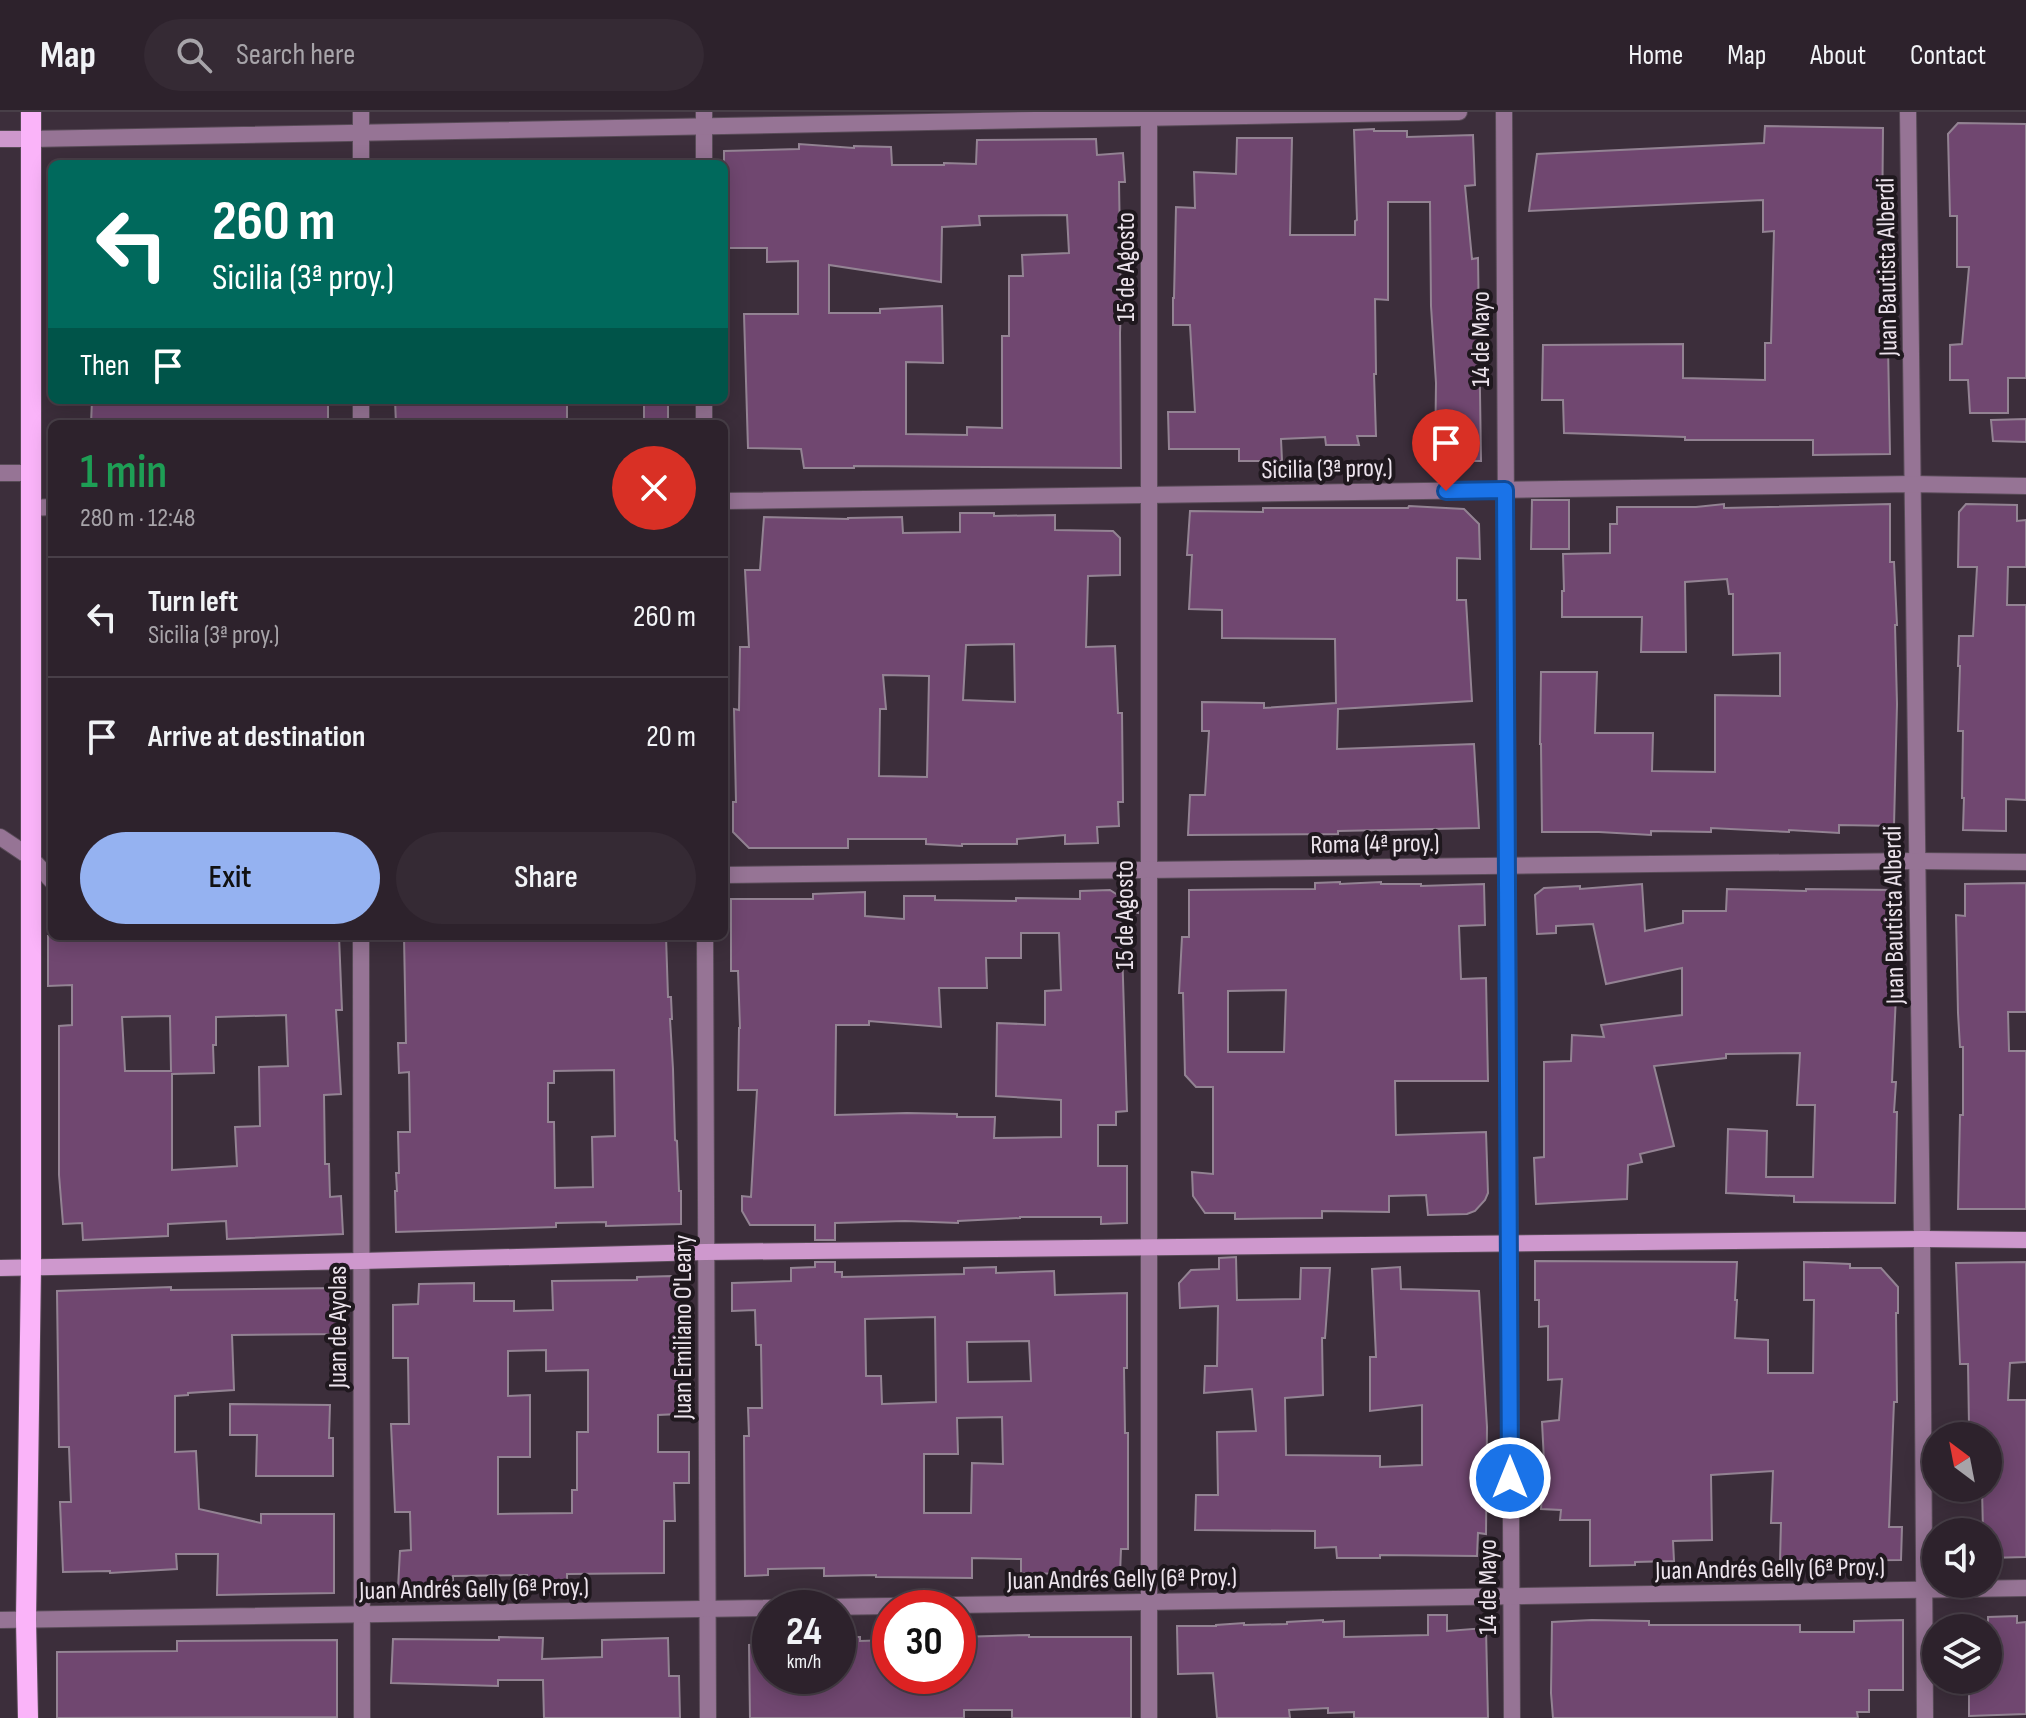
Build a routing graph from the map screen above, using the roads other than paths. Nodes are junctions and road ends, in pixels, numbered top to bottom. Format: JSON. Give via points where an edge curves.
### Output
{"nodes":[{"id":1,"x":31,"y":112,"type":"edge"},
{"id":2,"x":361,"y":112,"type":"edge"},
{"id":3,"x":1459,"y":112,"type":"edge"},
{"id":4,"x":1504,"y":112,"type":"edge"},
{"id":5,"x":1908,"y":112,"type":"edge"},
{"id":6,"x":1149,"y":115,"type":"edge"},
{"id":7,"x":704,"y":119,"type":"edge"},
{"id":8,"x":361,"y":133,"type":"junction"},
{"id":9,"x":0,"y":139,"type":"edge"},
{"id":10,"x":30,"y":139,"type":"junction"},
{"id":11,"x":361,"y":160,"type":"edge"},
{"id":12,"x":704,"y":160,"type":"edge"},
{"id":13,"x":0,"y":473,"type":"edge"},
{"id":14,"x":30,"y":473,"type":"junction"},
{"id":15,"x":1912,"y":484,"type":"junction"},
{"id":16,"x":2026,"y":486,"type":"edge"},
{"id":17,"x":1505,"y":490,"type":"junction"},
{"id":18,"x":1149,"y":495,"type":"junction"},
{"id":19,"x":728,"y":501,"type":"edge"},
{"id":20,"x":48,"y":507,"type":"edge"},
{"id":21,"x":30,"y":508,"type":"junction"},
{"id":22,"x":0,"y":837,"type":"edge"},
{"id":23,"x":30,"y":857,"type":"junction"},
{"id":24,"x":1917,"y":861,"type":"junction"},
{"id":25,"x":2026,"y":862,"type":"edge"},
{"id":26,"x":1507,"y":865,"type":"junction"},
{"id":27,"x":1148,"y":870,"type":"junction"},
{"id":28,"x":728,"y":875,"type":"edge"},
{"id":29,"x":48,"y":877,"type":"edge"},
{"id":30,"x":361,"y":940,"type":"edge"},
{"id":31,"x":705,"y":940,"type":"edge"},
{"id":32,"x":1922,"y":1239,"type":"junction"},
{"id":33,"x":2026,"y":1240,"type":"edge"},
{"id":34,"x":1508,"y":1244,"type":"junction"},
{"id":35,"x":1148,"y":1248,"type":"junction"},
{"id":36,"x":705,"y":1252,"type":"junction"},
{"id":37,"x":361,"y":1261,"type":"junction"},
{"id":38,"x":31,"y":1267,"type":"junction"},
{"id":39,"x":0,"y":1268,"type":"edge"},
{"id":40,"x":1924,"y":1518,"type":"edge"},
{"id":41,"x":2002,"y":1588,"type":"edge"},
{"id":42,"x":2026,"y":1588,"type":"edge"},
{"id":43,"x":1922,"y":1589,"type":"edge"},
{"id":44,"x":1511,"y":1596,"type":"junction"},
{"id":45,"x":1924,"y":1598,"type":"edge"},
{"id":46,"x":1148,"y":1602,"type":"junction"},
{"id":47,"x":708,"y":1609,"type":"junction"},
{"id":48,"x":362,"y":1614,"type":"junction"},
{"id":49,"x":0,"y":1620,"type":"edge"},
{"id":50,"x":26,"y":1620,"type":"junction"},
{"id":51,"x":28,"y":1718,"type":"edge"},
{"id":52,"x":362,"y":1718,"type":"edge"},
{"id":53,"x":708,"y":1718,"type":"edge"},
{"id":54,"x":1149,"y":1718,"type":"edge"},
{"id":55,"x":1512,"y":1718,"type":"edge"},
{"id":56,"x":1925,"y":1718,"type":"edge"}],
"edges":[{"from":1,"to":10,"type":"main road"},
{"from":2,"to":8,"type":"street"},
{"from":3,"to":6,"type":"street"},
{"from":4,"to":17,"type":"street","name":"14 de Mayo"},
{"from":5,"to":15,"type":"street","name":"Juan Bautista Alberdi"},
{"from":6,"to":7,"type":"street"},
{"from":6,"to":18,"type":"street","name":"15 de Agosto"},
{"from":7,"to":8,"type":"street"},
{"from":7,"to":12,"type":"street"},
{"from":8,"to":10,"type":"street"},
{"from":8,"to":11,"type":"street"},
{"from":9,"to":10,"type":"main road"},
{"from":10,"to":14,"type":"main road"},
{"from":13,"to":14,"type":"street"},
{"from":14,"to":21,"type":"main road"},
{"from":15,"to":16,"type":"street","name":"Sicilia (3ª proy.)"},
{"from":15,"to":17,"type":"street","name":"Sicilia (3ª proy.)"},
{"from":15,"to":24,"type":"street","name":"Juan Bautista Alberdi"},
{"from":17,"to":18,"type":"street","name":"Sicilia (3ª proy.)"},
{"from":17,"to":26,"type":"street","name":"14 de Mayo"},
{"from":18,"to":19,"type":"street","name":"Sicilia (3ª proy.)"},
{"from":18,"to":27,"type":"street","name":"15 de Agosto"},
{"from":20,"to":21,"type":"street"},
{"from":21,"to":23,"type":"main road"},
{"from":22,"to":23,"type":"street"},
{"from":23,"to":29,"type":"street"},
{"from":23,"to":38,"type":"main road"},
{"from":24,"to":25,"type":"street","name":"Roma (4ª proy.)"},
{"from":24,"to":26,"type":"street","name":"Roma (4ª proy.)"},
{"from":24,"to":32,"type":"street","name":"Juan Bautista Alberdi"},
{"from":26,"to":27,"type":"street","name":"Roma (4ª proy.)"},
{"from":26,"to":34,"type":"street","name":"14 de Mayo"},
{"from":27,"to":28,"type":"street","name":"Roma (4ª proy.)"},
{"from":27,"to":35,"type":"street","name":"15 de Agosto"},
{"from":30,"to":37,"type":"street","name":"Juan de Ayolas"},
{"from":31,"to":36,"type":"street","name":"Juan Emiliano O'Leary"},
{"from":32,"to":33,"type":"main road"},
{"from":32,"to":34,"type":"main road"},
{"from":32,"to":40,"type":"street","name":"Juan Bautista Alberdi"},
{"from":34,"to":35,"type":"main road"},
{"from":34,"to":44,"type":"street","name":"14 de Mayo"},
{"from":35,"to":36,"type":"main road"},
{"from":35,"to":46,"type":"street","name":"15 de Agosto"},
{"from":36,"to":37,"type":"main road"},
{"from":36,"to":47,"type":"street","name":"Juan Emiliano O'Leary"},
{"from":37,"to":38,"type":"main road"},
{"from":37,"to":48,"type":"street","name":"Juan de Ayolas"},
{"from":38,"to":39,"type":"main road"},
{"from":38,"to":50,"type":"main road"},
{"from":41,"to":42,"type":"street","name":"Juan Andrés Gelly (6ª Proy.)"},
{"from":43,"to":44,"type":"street","name":"Juan Andrés Gelly (6ª Proy.)"},
{"from":44,"to":46,"type":"street","name":"Juan Andrés Gelly (6ª Proy.)"},
{"from":44,"to":55,"type":"street","name":"14 de Mayo"},
{"from":45,"to":56,"type":"street","name":"Juan Bautista Alberdi"},
{"from":46,"to":47,"type":"street","name":"Juan Andrés Gelly (6ª Proy.)"},
{"from":46,"to":54,"type":"street","name":"15 de Agosto"},
{"from":47,"to":48,"type":"street","name":"Juan Andrés Gelly (6ª Proy.)"},
{"from":47,"to":53,"type":"street","name":"Juan Emiliano O'Leary"},
{"from":48,"to":50,"type":"street","name":"Juan Andrés Gelly (6ª Proy.)"},
{"from":48,"to":52,"type":"street","name":"Juan de Ayolas"},
{"from":49,"to":50,"type":"street","name":"Juan Andrés Gelly (6ª Proy.)"},
{"from":50,"to":51,"type":"main road"}]}
